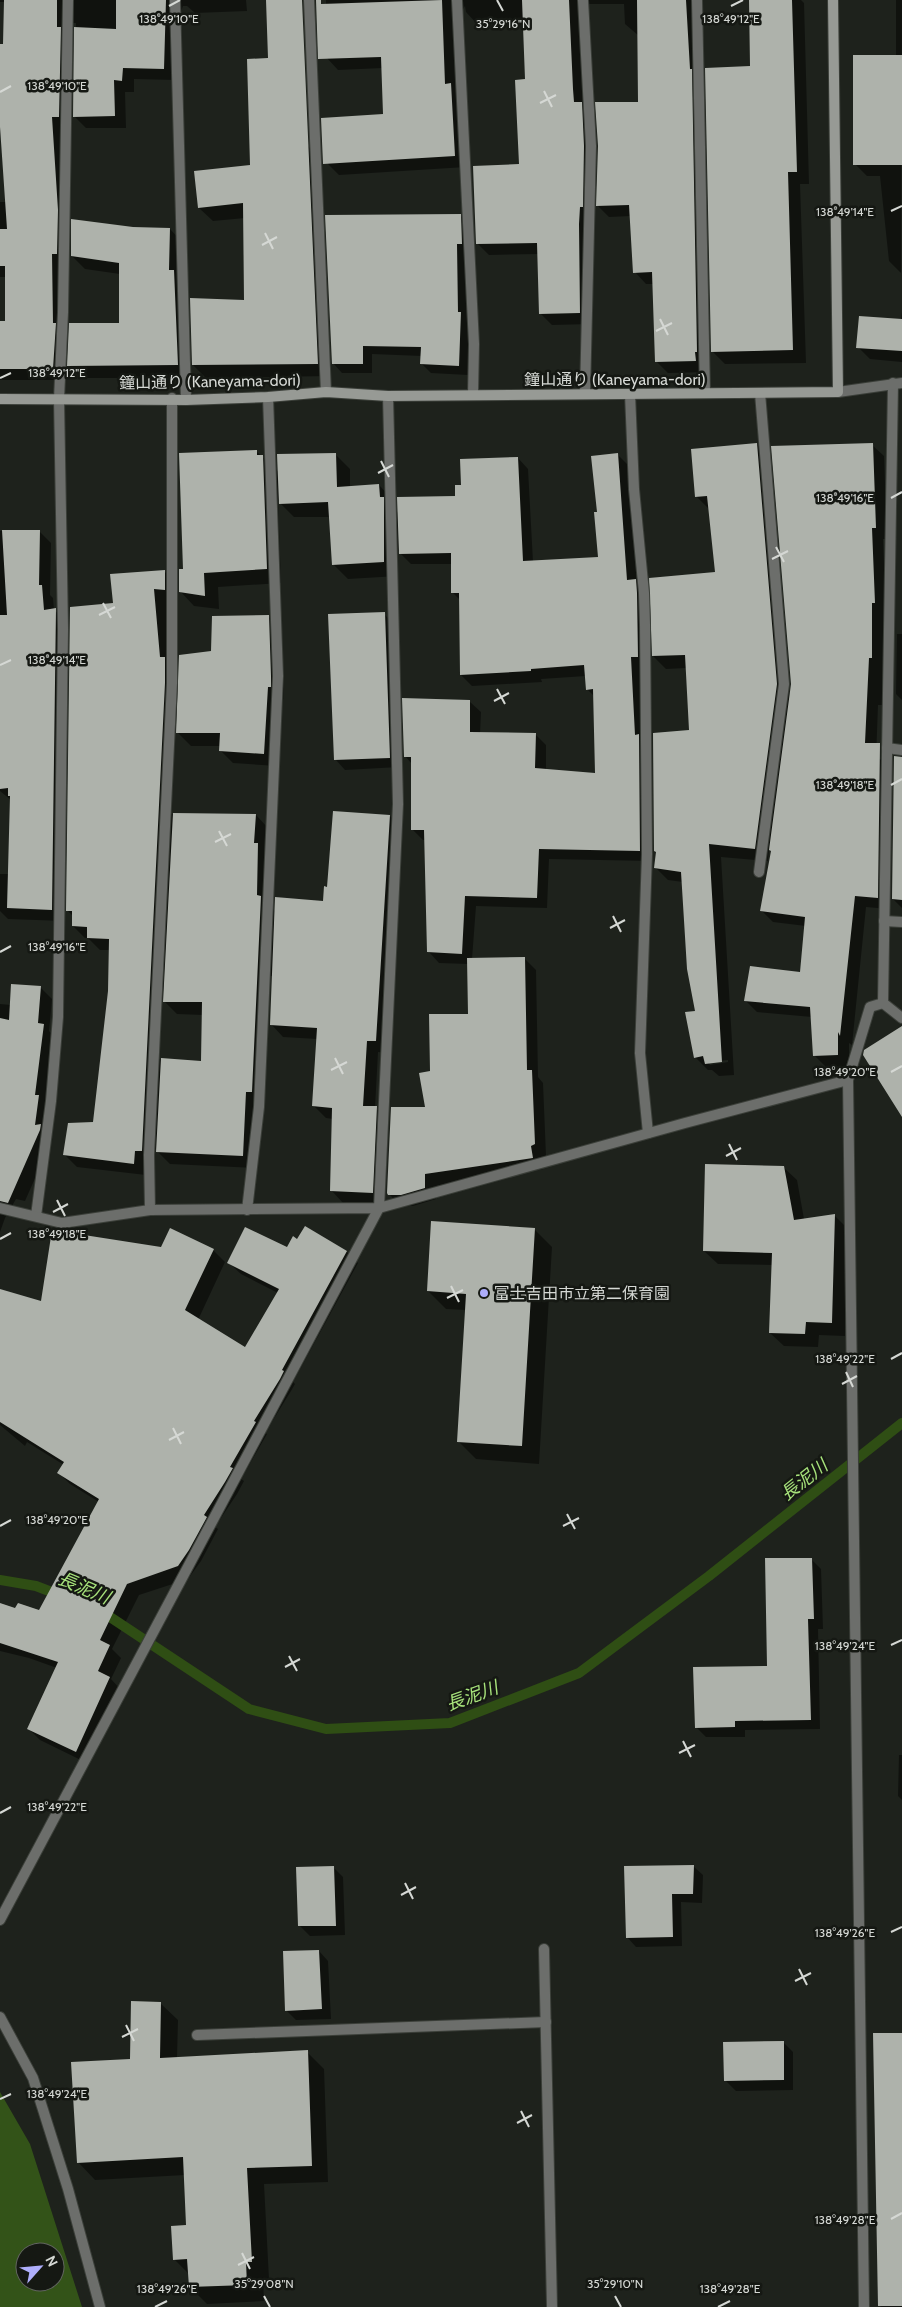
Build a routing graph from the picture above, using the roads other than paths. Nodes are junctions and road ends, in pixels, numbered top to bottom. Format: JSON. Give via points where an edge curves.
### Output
{"nodes":[{"id":1,"x":68,"y":0,"type":"edge"},
{"id":2,"x":175,"y":0,"type":"edge"},
{"id":3,"x":309,"y":0,"type":"edge"},
{"id":4,"x":457,"y":0,"type":"edge"},
{"id":5,"x":584,"y":0,"type":"edge"},
{"id":6,"x":697,"y":0,"type":"edge"},
{"id":7,"x":833,"y":0,"type":"edge"},
{"id":8,"x":898,"y":383,"type":"edge"},
{"id":9,"x":326,"y":392,"type":"junction"},
{"id":10,"x":838,"y":392,"type":"junction"},
{"id":11,"x":705,"y":393,"type":"junction"},
{"id":12,"x":760,"y":393,"type":"junction"},
{"id":13,"x":585,"y":394,"type":"junction"},
{"id":14,"x":630,"y":394,"type":"junction"},
{"id":15,"x":473,"y":395,"type":"junction"},
{"id":16,"x":388,"y":396,"type":"junction"},
{"id":17,"x":268,"y":397,"type":"junction"},
{"id":18,"x":172,"y":398,"type":"junction"},
{"id":19,"x":0,"y":399,"type":"edge"},
{"id":20,"x":59,"y":399,"type":"junction"},
{"id":21,"x":186,"y":400,"type":"junction"},
{"id":22,"x":887,"y":748,"type":"junction"},
{"id":23,"x":902,"y":750,"type":"edge"},
{"id":24,"x":759,"y":872,"type":"dead end"},
{"id":25,"x":884,"y":921,"type":"junction"},
{"id":26,"x":902,"y":922,"type":"edge"},
{"id":27,"x":882,"y":1003,"type":"junction"},
{"id":28,"x":902,"y":1018,"type":"edge"},
{"id":29,"x":848,"y":1080,"type":"junction"},
{"id":30,"x":648,"y":1133,"type":"junction"},
{"id":31,"x":0,"y":1208,"type":"edge"},
{"id":32,"x":380,"y":1208,"type":"junction"},
{"id":33,"x":150,"y":1210,"type":"junction"},
{"id":34,"x":247,"y":1210,"type":"junction"},
{"id":35,"x":36,"y":1216,"type":"junction"},
{"id":36,"x":0,"y":1920,"type":"edge"},
{"id":37,"x":544,"y":1949,"type":"dead end"},
{"id":38,"x":0,"y":2017,"type":"edge"},
{"id":39,"x":546,"y":2022,"type":"junction"},
{"id":40,"x":197,"y":2035,"type":"dead end"},
{"id":41,"x":100,"y":2307,"type":"edge"},
{"id":42,"x":552,"y":2307,"type":"edge"},
{"id":43,"x":864,"y":2307,"type":"edge"}],
"edges":[{"from":1,"to":20,"type":"street"},
{"from":2,"to":21,"type":"street"},
{"from":3,"to":9,"type":"street"},
{"from":4,"to":15,"type":"street","via":[[474,344]]},
{"from":5,"to":13,"type":"street","via":[[591,146]]},
{"from":6,"to":11,"type":"street"},
{"from":7,"to":10,"type":"main road"},
{"from":8,"to":10,"type":"street"},
{"from":8,"to":22,"type":"street"},
{"from":9,"to":16,"type":"main road","name":"鐘山通り (Kaneyama-dori)"},
{"from":9,"to":17,"type":"main road","name":"鐘山通り (Kaneyama-dori)"},
{"from":10,"to":12,"type":"main road","name":"鐘山通り (Kaneyama-dori)"},
{"from":11,"to":12,"type":"main road","name":"鐘山通り (Kaneyama-dori)"},
{"from":11,"to":14,"type":"main road","name":"鐘山通り (Kaneyama-dori)"},
{"from":12,"to":24,"type":"street","via":[[784,684]]},
{"from":13,"to":14,"type":"main road","name":"鐘山通り (Kaneyama-dori)"},
{"from":13,"to":15,"type":"main road","name":"鐘山通り (Kaneyama-dori)"},
{"from":14,"to":30,"type":"street","via":[[645,625],[647,854],[640,1053]]},
{"from":15,"to":16,"type":"main road","name":"鐘山通り (Kaneyama-dori)"},
{"from":16,"to":32,"type":"street","via":[[398,804]]},
{"from":17,"to":21,"type":"main road","name":"鐘山通り (Kaneyama-dori)"},
{"from":17,"to":34,"type":"street","via":[[278,676],[259,1107]]},
{"from":18,"to":20,"type":"main road","name":"鐘山通り (Kaneyama-dori)"},
{"from":18,"to":21,"type":"main road","name":"鐘山通り (Kaneyama-dori)"},
{"from":18,"to":33,"type":"street","via":[[172,683]]},
{"from":19,"to":20,"type":"main road","name":"鐘山通り (Kaneyama-dori)"},
{"from":20,"to":35,"type":"street","via":[[63,628],[58,1017]]},
{"from":22,"to":23,"type":"street"},
{"from":22,"to":25,"type":"street"},
{"from":25,"to":26,"type":"street"},
{"from":25,"to":27,"type":"street"},
{"from":27,"to":28,"type":"street"},
{"from":27,"to":29,"type":"street","via":[[870,1007]]},
{"from":29,"to":30,"type":"street"},
{"from":29,"to":43,"type":"street"},
{"from":30,"to":32,"type":"street"},
{"from":31,"to":35,"type":"street"},
{"from":32,"to":34,"type":"street"},
{"from":32,"to":36,"type":"street"},
{"from":33,"to":34,"type":"street"},
{"from":33,"to":35,"type":"street","via":[[62,1223]]},
{"from":37,"to":39,"type":"street"},
{"from":38,"to":41,"type":"street","via":[[33,2078]]},
{"from":39,"to":40,"type":"street"},
{"from":39,"to":42,"type":"street"}]}
